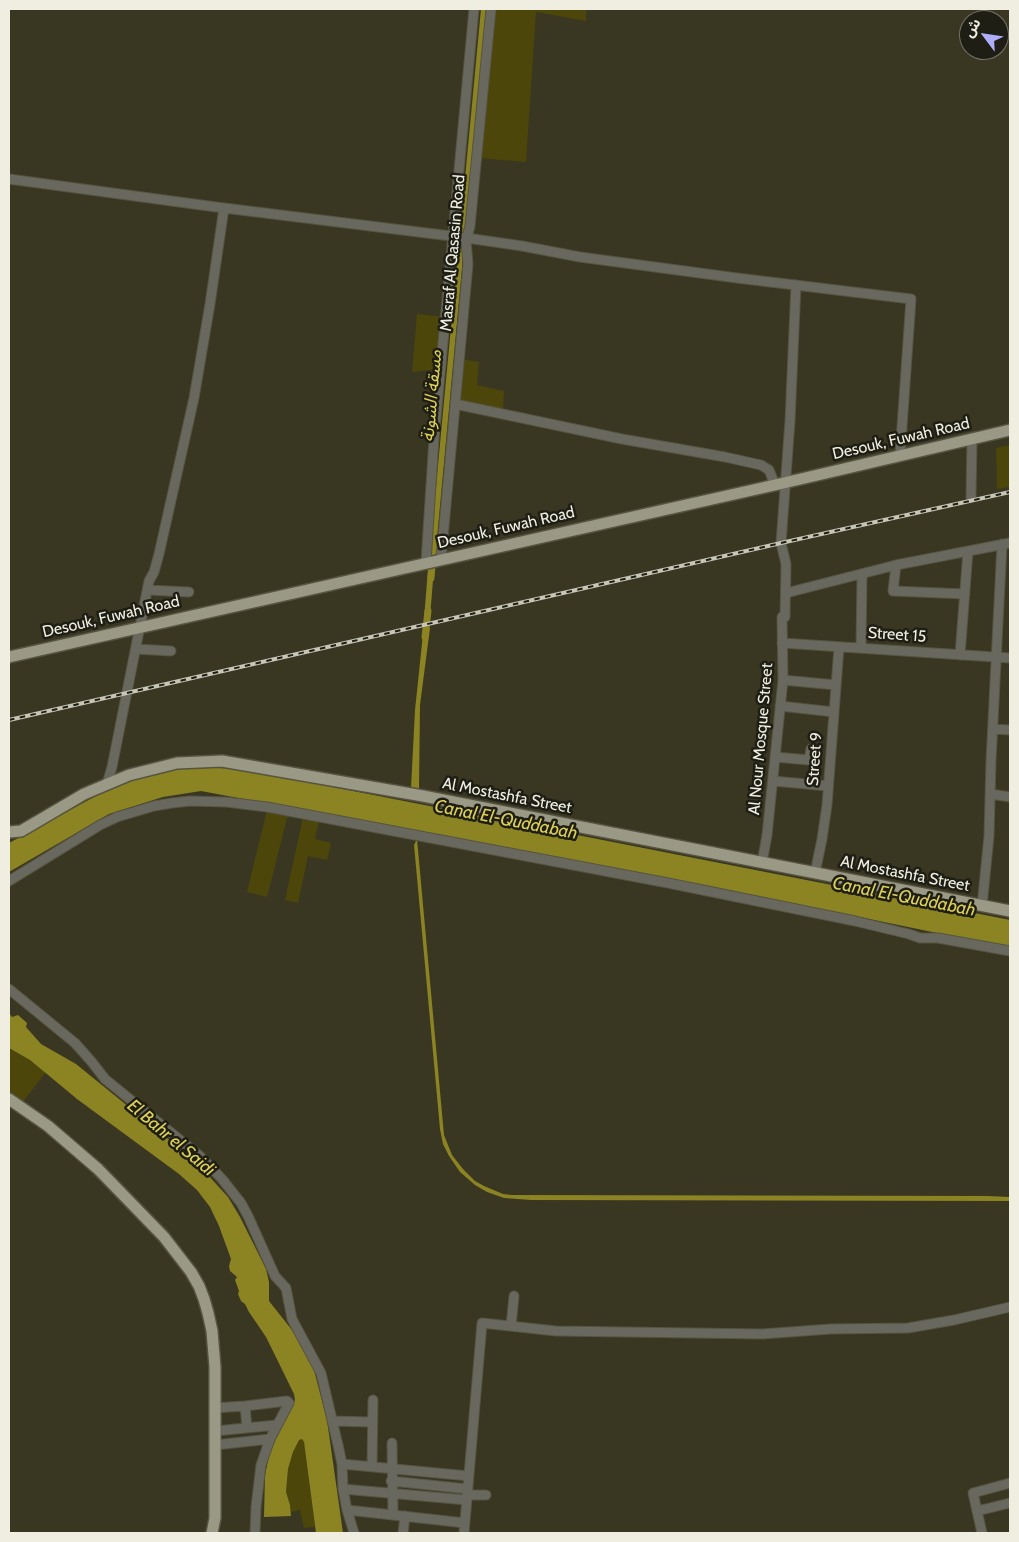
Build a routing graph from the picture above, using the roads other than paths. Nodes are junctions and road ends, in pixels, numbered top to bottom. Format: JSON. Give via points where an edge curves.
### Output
{"nodes":[{"id":1,"x":474,"y":9,"type":"edge"},
{"id":2,"x":491,"y":9,"type":"edge"},
{"id":3,"x":9,"y":180,"type":"edge"},
{"id":4,"x":224,"y":208,"type":"junction"},
{"id":5,"x":452,"y":237,"type":"junction"},
{"id":6,"x":467,"y":238,"type":"junction"},
{"id":7,"x":796,"y":285,"type":"junction"},
{"id":8,"x":439,"y":394,"type":"junction"},
{"id":9,"x":455,"y":400,"type":"junction"},
{"id":10,"x":1010,"y":430,"type":"edge"},
{"id":11,"x":972,"y":438,"type":"junction"},
{"id":12,"x":900,"y":455,"type":"junction"},
{"id":13,"x":433,"y":457,"type":"junction"},
{"id":14,"x":450,"y":458,"type":"junction"},
{"id":15,"x":780,"y":484,"type":"junction"},
{"id":16,"x":971,"y":497,"type":"dead end"},
{"id":17,"x":1006,"y":543,"type":"edge"},
{"id":18,"x":968,"y":551,"type":"junction"},
{"id":19,"x":441,"y":559,"type":"junction"},
{"id":20,"x":426,"y":562,"type":"junction"},
{"id":21,"x":896,"y":565,"type":"junction"},
{"id":22,"x":862,"y":574,"type":"junction"},
{"id":23,"x":148,"y":590,"type":"junction"},
{"id":24,"x":189,"y":592,"type":"dead end"},
{"id":25,"x":786,"y":593,"type":"junction"},
{"id":26,"x":965,"y":594,"type":"junction"},
{"id":27,"x":140,"y":627,"type":"junction"},
{"id":28,"x":782,"y":643,"type":"junction"},
{"id":29,"x":839,"y":647,"type":"junction"},
{"id":30,"x":861,"y":648,"type":"junction"},
{"id":31,"x":136,"y":649,"type":"junction"},
{"id":32,"x":171,"y":651,"type":"dead end"},
{"id":33,"x":960,"y":655,"type":"junction"},
{"id":34,"x":9,"y":656,"type":"edge"},
{"id":35,"x":996,"y":657,"type":"junction"},
{"id":36,"x":1010,"y":658,"type":"edge"},
{"id":37,"x":783,"y":680,"type":"junction"},
{"id":38,"x":836,"y":685,"type":"junction"},
{"id":39,"x":780,"y":706,"type":"junction"},
{"id":40,"x":834,"y":712,"type":"junction"},
{"id":41,"x":992,"y":730,"type":"junction"},
{"id":42,"x":1010,"y":730,"type":"edge"},
{"id":43,"x":811,"y":749,"type":"dead end"},
{"id":44,"x":775,"y":757,"type":"junction"},
{"id":45,"x":773,"y":781,"type":"junction"},
{"id":46,"x":107,"y":784,"type":"junction"},
{"id":47,"x":828,"y":786,"type":"junction"},
{"id":48,"x":991,"y":794,"type":"junction"},
{"id":49,"x":1010,"y":796,"type":"edge"},
{"id":50,"x":9,"y":832,"type":"edge"},
{"id":51,"x":762,"y":862,"type":"junction"},
{"id":52,"x":815,"y":873,"type":"junction"},
{"id":53,"x":9,"y":881,"type":"edge"},
{"id":54,"x":982,"y":906,"type":"junction"},
{"id":55,"x":1010,"y":912,"type":"edge"},
{"id":56,"x":1010,"y":951,"type":"edge"},
{"id":57,"x":9,"y":989,"type":"edge"},
{"id":58,"x":10,"y":1103,"type":"edge"},
{"id":59,"x":514,"y":1296,"type":"dead end"},
{"id":60,"x":1010,"y":1307,"type":"edge"},
{"id":61,"x":511,"y":1326,"type":"junction"},
{"id":62,"x":373,"y":1400,"type":"dead end"},
{"id":63,"x":245,"y":1406,"type":"junction"},
{"id":64,"x":214,"y":1408,"type":"junction"},
{"id":65,"x":332,"y":1421,"type":"junction"},
{"id":66,"x":372,"y":1422,"type":"junction"},
{"id":67,"x":277,"y":1425,"type":"junction"},
{"id":68,"x":246,"y":1428,"type":"junction"},
{"id":69,"x":215,"y":1431,"type":"junction"},
{"id":70,"x":270,"y":1439,"type":"junction"},
{"id":71,"x":392,"y":1443,"type":"dead end"},
{"id":72,"x":215,"y":1445,"type":"junction"},
{"id":73,"x":342,"y":1464,"type":"junction"},
{"id":74,"x":372,"y":1467,"type":"junction"},
{"id":75,"x":391,"y":1468,"type":"junction"},
{"id":76,"x":469,"y":1476,"type":"junction"},
{"id":77,"x":391,"y":1481,"type":"junction"},
{"id":78,"x":1010,"y":1483,"type":"edge"},
{"id":79,"x":343,"y":1489,"type":"junction"},
{"id":80,"x":392,"y":1493,"type":"junction"},
{"id":81,"x":468,"y":1495,"type":"junction"},
{"id":82,"x":486,"y":1496,"type":"dead end"},
{"id":83,"x":1010,"y":1503,"type":"edge"},
{"id":84,"x":347,"y":1510,"type":"junction"},
{"id":85,"x":977,"y":1511,"type":"junction"},
{"id":86,"x":393,"y":1515,"type":"junction"},
{"id":87,"x":405,"y":1516,"type":"junction"},
{"id":88,"x":465,"y":1523,"type":"junction"},
{"id":89,"x":212,"y":1533,"type":"edge"},
{"id":90,"x":255,"y":1533,"type":"edge"},
{"id":91,"x":354,"y":1533,"type":"edge"},
{"id":92,"x":403,"y":1533,"type":"edge"},
{"id":93,"x":464,"y":1533,"type":"edge"},
{"id":94,"x":982,"y":1533,"type":"edge"}],
"edges":[{"from":1,"to":5,"type":"street"},
{"from":2,"to":6,"type":"street","name":"Masraf Al Qasasin Road"},
{"from":3,"to":4,"type":"street"},
{"from":4,"to":5,"type":"street"},
{"from":4,"to":23,"type":"street","via":[[194,398]]},
{"from":5,"to":6,"type":"street"},
{"from":5,"to":8,"type":"street"},
{"from":6,"to":7,"type":"street","via":[[580,257]]},
{"from":6,"to":9,"type":"street","name":"Masraf Al Qasasin Road","via":[[468,264]]},
{"from":7,"to":12,"type":"street","via":[[911,299]]},
{"from":7,"to":15,"type":"street","name":"Al Nour Mosque Street","via":[[795,332]]},
{"from":8,"to":9,"type":"street"},
{"from":8,"to":13,"type":"street"},
{"from":9,"to":14,"type":"street","name":"Masraf Al Qasasin Road"},
{"from":9,"to":15,"type":"street","via":[[622,439],[761,465],[767,467]]},
{"from":10,"to":11,"type":"main road","name":"Desouk, Fuwah Road"},
{"from":11,"to":12,"type":"main road","name":"Desouk, Fuwah Road"},
{"from":11,"to":16,"type":"street"},
{"from":12,"to":15,"type":"main road","name":"Desouk, Fuwah Road"},
{"from":13,"to":14,"type":"street"},
{"from":13,"to":20,"type":"street"},
{"from":14,"to":19,"type":"street","name":"Masraf Al Qasasin Road"},
{"from":15,"to":19,"type":"main road","name":"Desouk, Fuwah Road"},
{"from":15,"to":25,"type":"street","name":"Al Nour Mosque Street"},
{"from":17,"to":18,"type":"street"},
{"from":17,"to":35,"type":"street"},
{"from":18,"to":21,"type":"street"},
{"from":18,"to":26,"type":"street"},
{"from":19,"to":20,"type":"main road","name":"Desouk, Fuwah Road"},
{"from":20,"to":27,"type":"main road","name":"Desouk, Fuwah Road"},
{"from":21,"to":22,"type":"street"},
{"from":21,"to":26,"type":"street","via":[[893,591]]},
{"from":22,"to":25,"type":"street"},
{"from":22,"to":30,"type":"street"},
{"from":23,"to":24,"type":"street"},
{"from":23,"to":27,"type":"street"},
{"from":25,"to":28,"type":"street","name":"Al Nour Mosque Street"},
{"from":26,"to":33,"type":"street"},
{"from":27,"to":31,"type":"street"},
{"from":27,"to":34,"type":"main road","name":"Desouk, Fuwah Road"},
{"from":28,"to":29,"type":"street","name":"Street 15"},
{"from":28,"to":37,"type":"street","name":"Al Nour Mosque Street"},
{"from":29,"to":30,"type":"street","name":"Street 15"},
{"from":29,"to":38,"type":"street","name":"Street 9"},
{"from":30,"to":33,"type":"street","name":"Street 15"},
{"from":31,"to":32,"type":"street"},
{"from":31,"to":46,"type":"street"},
{"from":33,"to":35,"type":"street","name":"Street 15"},
{"from":35,"to":36,"type":"street","name":"Street 15"},
{"from":35,"to":41,"type":"street"},
{"from":37,"to":38,"type":"street"},
{"from":37,"to":39,"type":"street","name":"Al Nour Mosque Street"},
{"from":38,"to":40,"type":"street","name":"Street 9"},
{"from":39,"to":40,"type":"street"},
{"from":39,"to":44,"type":"street","name":"Al Nour Mosque Street"},
{"from":40,"to":47,"type":"street","name":"Street 9"},
{"from":41,"to":42,"type":"street"},
{"from":41,"to":48,"type":"street"},
{"from":43,"to":44,"type":"street","via":[[809,760]]},
{"from":44,"to":45,"type":"street","name":"Al Nour Mosque Street"},
{"from":45,"to":47,"type":"street"},
{"from":45,"to":51,"type":"street","name":"Al Nour Mosque Street"},
{"from":46,"to":50,"type":"main road","name":"Al Mostashfa Street","via":[[21,831]]},
{"from":46,"to":51,"type":"main road","name":"Al Mostashfa Street","via":[[177,763],[234,762]]},
{"from":47,"to":52,"type":"street","name":"Street 9"},
{"from":48,"to":49,"type":"street"},
{"from":48,"to":54,"type":"street"},
{"from":51,"to":52,"type":"main road","name":"Al Mostashfa Street"},
{"from":52,"to":54,"type":"main road","name":"Al Mostashfa Street"},
{"from":53,"to":56,"type":"street","via":[[117,817],[172,803],[226,802],[658,881],[854,921],[920,938],[938,938]]},
{"from":54,"to":55,"type":"main road","name":"Al Mostashfa Street"},
{"from":57,"to":65,"type":"street","via":[[75,1043],[105,1079],[201,1157],[232,1191],[248,1216],[275,1276],[286,1288],[292,1319],[321,1373]]},
{"from":58,"to":64,"type":"main road","via":[[48,1126],[98,1169],[164,1237],[191,1272],[204,1298],[212,1331]]},
{"from":59,"to":61,"type":"street"},
{"from":60,"to":61,"type":"street","via":[[919,1327],[762,1334],[556,1331]]},
{"from":61,"to":76,"type":"street","via":[[482,1323]]},
{"from":62,"to":66,"type":"street"},
{"from":63,"to":64,"type":"street"},
{"from":63,"to":67,"type":"street","via":[[287,1401]]},
{"from":63,"to":68,"type":"street"},
{"from":64,"to":69,"type":"main road"},
{"from":65,"to":66,"type":"street"},
{"from":65,"to":73,"type":"street"},
{"from":66,"to":74,"type":"street"},
{"from":67,"to":68,"type":"street"},
{"from":67,"to":70,"type":"street"},
{"from":68,"to":69,"type":"street"},
{"from":69,"to":72,"type":"main road"},
{"from":70,"to":72,"type":"street"},
{"from":70,"to":90,"type":"street","via":[[260,1470]]},
{"from":71,"to":75,"type":"street"},
{"from":72,"to":89,"type":"main road"},
{"from":73,"to":74,"type":"street"},
{"from":73,"to":79,"type":"street"},
{"from":74,"to":75,"type":"street"},
{"from":75,"to":76,"type":"street"},
{"from":75,"to":77,"type":"street"},
{"from":76,"to":81,"type":"street"},
{"from":77,"to":80,"type":"street"},
{"from":77,"to":81,"type":"street"},
{"from":78,"to":85,"type":"street","via":[[973,1493]]},
{"from":79,"to":80,"type":"street"},
{"from":79,"to":84,"type":"street"},
{"from":80,"to":81,"type":"street"},
{"from":80,"to":86,"type":"street"},
{"from":81,"to":82,"type":"street"},
{"from":81,"to":88,"type":"street"},
{"from":83,"to":85,"type":"street"},
{"from":84,"to":86,"type":"street"},
{"from":84,"to":91,"type":"street"},
{"from":85,"to":94,"type":"street"},
{"from":86,"to":87,"type":"street"},
{"from":87,"to":88,"type":"street"},
{"from":87,"to":92,"type":"street"},
{"from":88,"to":93,"type":"street"}]}
